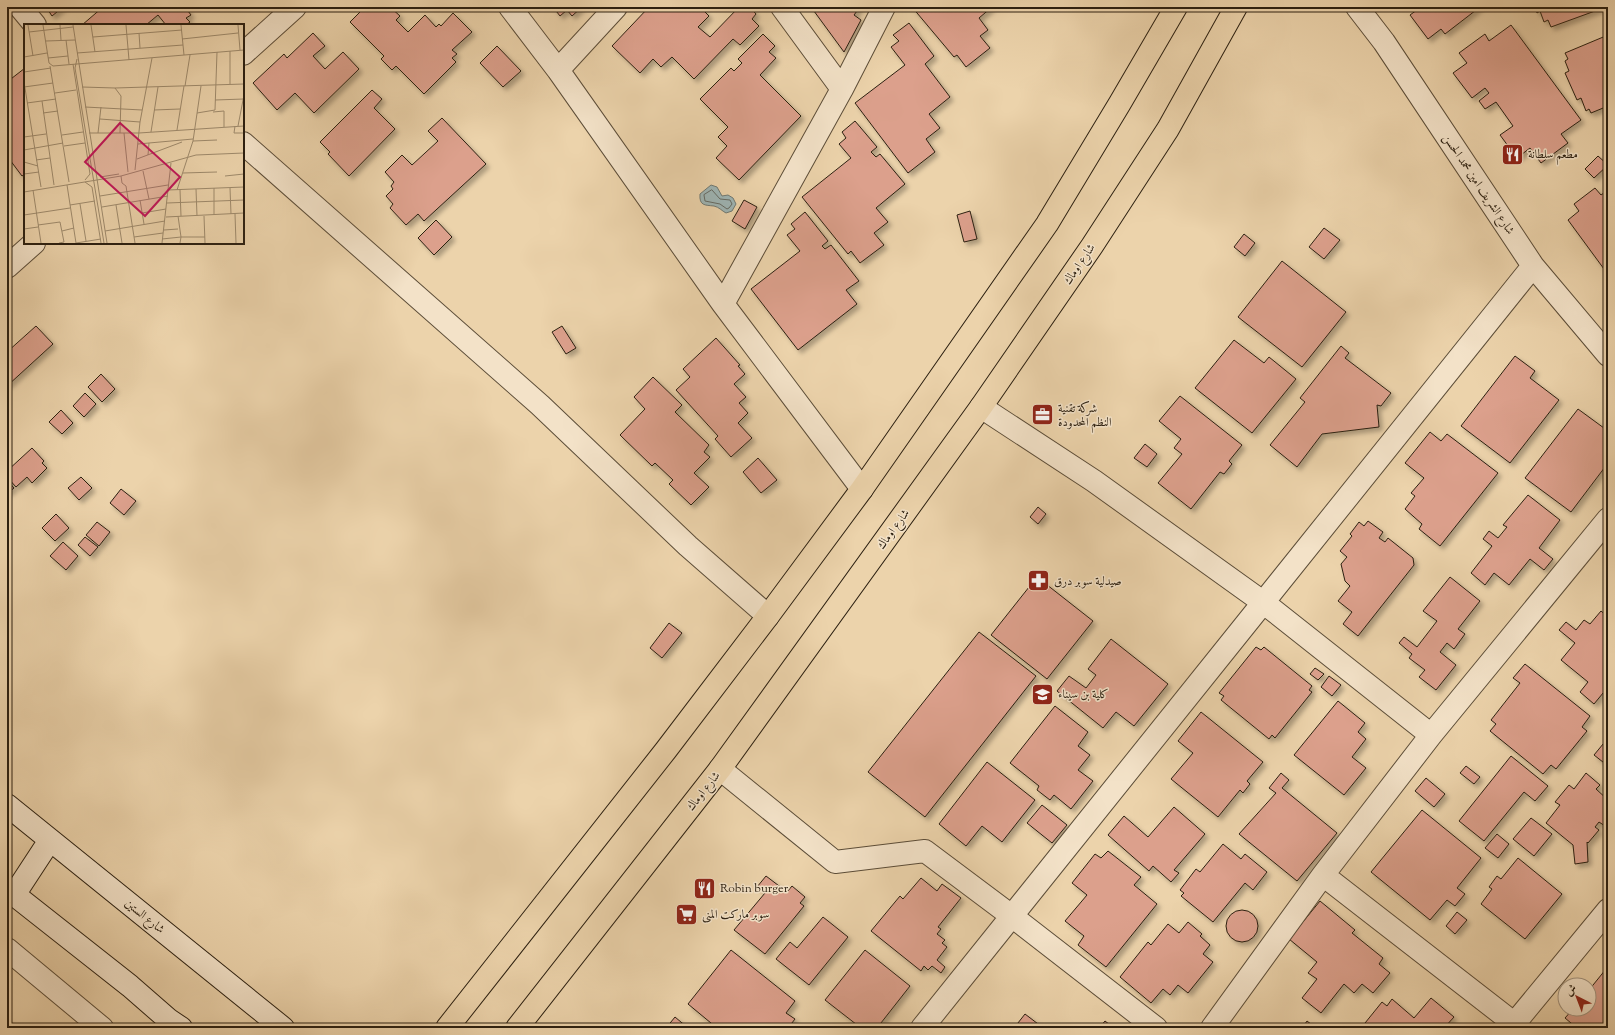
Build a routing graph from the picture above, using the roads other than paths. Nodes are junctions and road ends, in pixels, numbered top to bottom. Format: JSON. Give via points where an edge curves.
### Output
{"nodes":[{"id":1,"x":20,"y":7,"type":"edge"},
{"id":2,"x":295,"y":7,"type":"edge"},
{"id":3,"x":510,"y":7,"type":"edge"},
{"id":4,"x":616,"y":7,"type":"edge"},
{"id":5,"x":782,"y":7,"type":"edge"},
{"id":6,"x":884,"y":7,"type":"edge"},
{"id":7,"x":1176,"y":7,"type":"edge"},
{"id":8,"x":1236,"y":7,"type":"edge"},
{"id":9,"x":1357,"y":7,"type":"edge"},
{"id":10,"x":34,"y":24,"type":"edge"},
{"id":11,"x":244,"y":53,"type":"edge"},
{"id":12,"x":558,"y":70,"type":"junction"},
{"id":13,"x":842,"y":89,"type":"junction"},
{"id":14,"x":244,"y":144,"type":"edge"},
{"id":15,"x":33,"y":244,"type":"edge"},
{"id":16,"x":1533,"y":266,"type":"junction"},
{"id":17,"x":7,"y":267,"type":"edge"},
{"id":18,"x":723,"y":304,"type":"junction"},
{"id":19,"x":1606,"y":349,"type":"edge"},
{"id":20,"x":981,"y":407,"type":"junction"},
{"id":21,"x":862,"y":489,"type":"junction"},
{"id":22,"x":1608,"y":519,"type":"edge"},
{"id":23,"x":1264,"y":603,"type":"junction"},
{"id":24,"x":768,"y":616,"type":"junction"},
{"id":25,"x":1431,"y":735,"type":"junction"},
{"id":26,"x":720,"y":769,"type":"junction"},
{"id":27,"x":7,"y":805,"type":"edge"},
{"id":28,"x":50,"y":840,"type":"junction"},
{"id":29,"x":1323,"y":875,"type":"junction"},
{"id":30,"x":10,"y":892,"type":"edge"},
{"id":31,"x":1608,"y":910,"type":"edge"},
{"id":32,"x":1014,"y":917,"type":"junction"},
{"id":33,"x":7,"y":949,"type":"edge"},
{"id":34,"x":452,"y":1026,"type":"edge"},
{"id":35,"x":1517,"y":1026,"type":"edge"},
{"id":36,"x":102,"y":1028,"type":"edge"},
{"id":37,"x":181,"y":1028,"type":"edge"},
{"id":38,"x":283,"y":1028,"type":"edge"},
{"id":39,"x":517,"y":1028,"type":"edge"},
{"id":40,"x":922,"y":1028,"type":"edge"},
{"id":41,"x":1156,"y":1028,"type":"edge"},
{"id":42,"x":1212,"y":1028,"type":"edge"}],
"edges":[{"from":1,"to":10,"type":"street"},
{"from":2,"to":11,"type":"street"},
{"from":3,"to":12,"type":"street"},
{"from":4,"to":12,"type":"street"},
{"from":5,"to":13,"type":"street"},
{"from":6,"to":13,"type":"street"},
{"from":7,"to":21,"type":"main road","via":[[1047,224]]},
{"from":8,"to":20,"type":"main road","name":"شارع اوماك","via":[[1168,129],[1092,246]]},
{"from":9,"to":16,"type":"street","name":"شارع الشريف امين محمد الحسن","via":[[1384,42]]},
{"from":12,"to":18,"type":"street"},
{"from":13,"to":18,"type":"street"},
{"from":14,"to":24,"type":"street","via":[[540,405],[688,546]]},
{"from":15,"to":17,"type":"street"},
{"from":16,"to":19,"type":"street","name":"شارع الشريف امين محمد الحسن"},
{"from":16,"to":23,"type":"street"},
{"from":18,"to":21,"type":"street"},
{"from":20,"to":23,"type":"street","via":[[1094,481]]},
{"from":20,"to":26,"type":"main road","name":"شارع اوماك"},
{"from":21,"to":24,"type":"main road"},
{"from":22,"to":25,"type":"street"},
{"from":23,"to":25,"type":"street"},
{"from":23,"to":32,"type":"street"},
{"from":24,"to":34,"type":"main road","via":[[508,950]]},
{"from":25,"to":29,"type":"street"},
{"from":26,"to":32,"type":"street","via":[[835,862],[925,851]]},
{"from":26,"to":39,"type":"main road","name":"شارع اوماك"},
{"from":27,"to":28,"type":"street","name":"شارع الستين"},
{"from":28,"to":30,"type":"street"},
{"from":28,"to":38,"type":"street","name":"شارع الستين"},
{"from":29,"to":35,"type":"street"},
{"from":29,"to":42,"type":"street"},
{"from":30,"to":37,"type":"street"},
{"from":31,"to":35,"type":"street"},
{"from":32,"to":40,"type":"street"},
{"from":32,"to":41,"type":"street"},
{"from":33,"to":36,"type":"street"}]}
